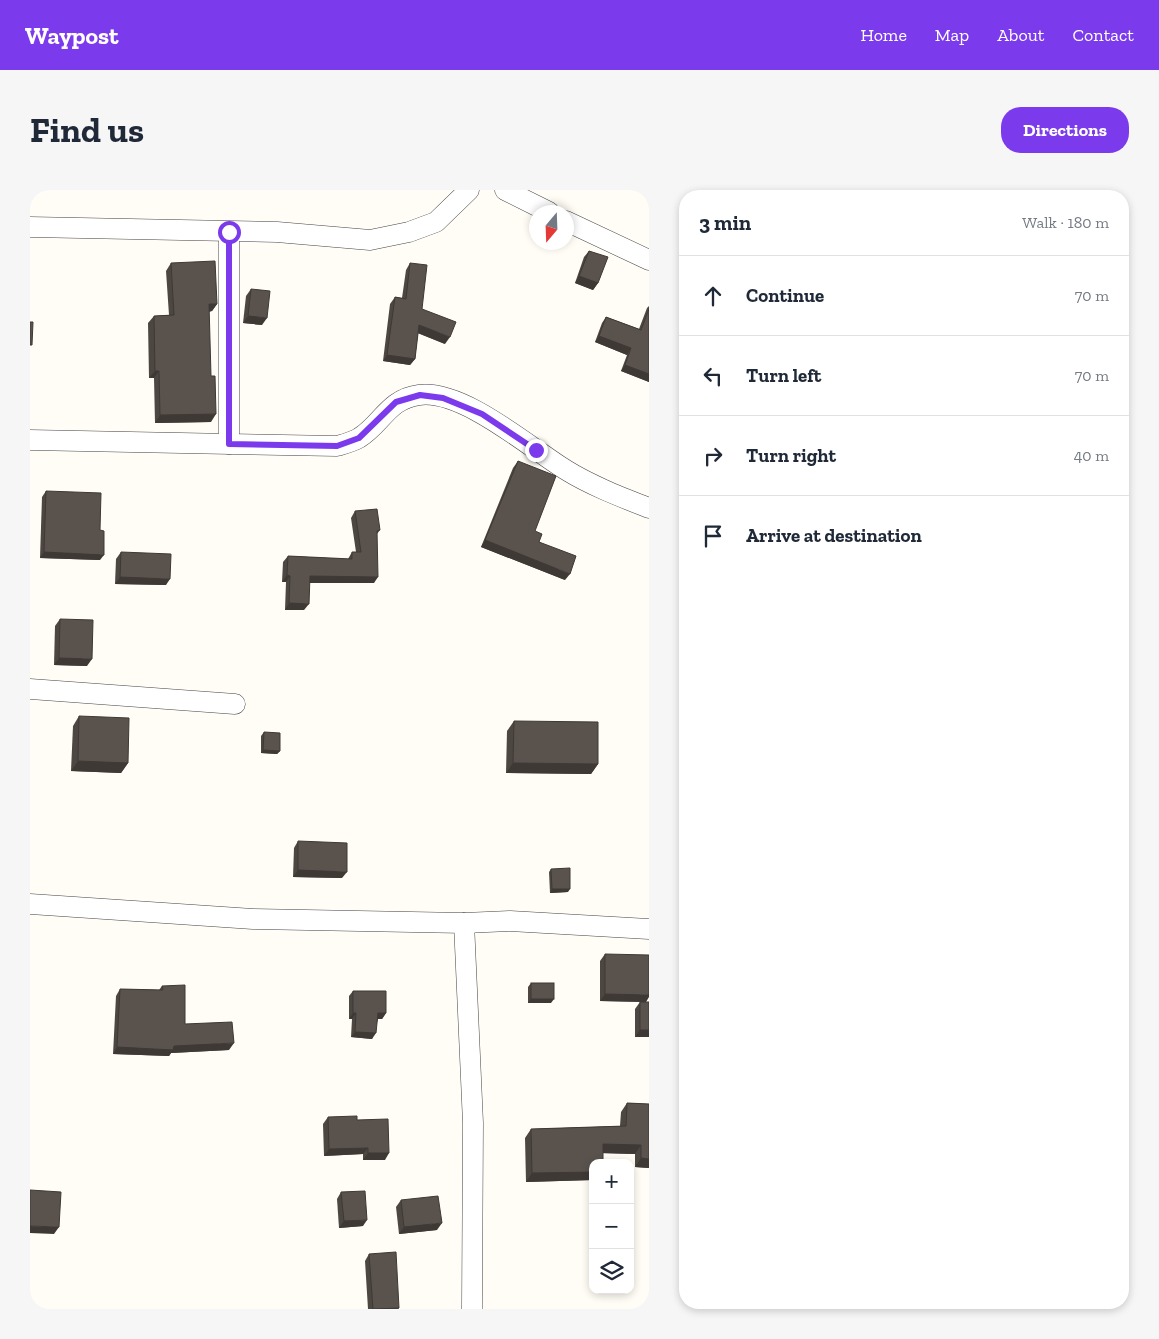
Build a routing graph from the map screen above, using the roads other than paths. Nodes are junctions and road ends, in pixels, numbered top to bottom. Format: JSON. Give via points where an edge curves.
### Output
{"nodes":[{"id":1,"x":469,"y":190,"type":"edge"},
{"id":2,"x":505,"y":190,"type":"edge"},
{"id":3,"x":535,"y":205,"type":"edge"},
{"id":4,"x":574,"y":225,"type":"edge"},
{"id":5,"x":30,"y":227,"type":"edge"},
{"id":6,"x":229,"y":232,"type":"junction"},
{"id":7,"x":649,"y":260,"type":"edge"},
{"id":8,"x":30,"y":440,"type":"edge"},
{"id":9,"x":229,"y":444,"type":"junction"},
{"id":10,"x":649,"y":508,"type":"edge"},
{"id":11,"x":30,"y":689,"type":"edge"},
{"id":12,"x":235,"y":704,"type":"dead end"},
{"id":13,"x":30,"y":904,"type":"edge"},
{"id":14,"x":464,"y":923,"type":"junction"},
{"id":15,"x":649,"y":929,"type":"edge"},
{"id":16,"x":472,"y":1309,"type":"edge"}],
"edges":[{"from":1,"to":6,"type":"street","via":[[436,222],[409,232],[370,240],[278,232]]},
{"from":2,"to":3,"type":"street"},
{"from":4,"to":7,"type":"street"},
{"from":5,"to":6,"type":"street"},
{"from":6,"to":9,"type":"street"},
{"from":8,"to":9,"type":"street"},
{"from":9,"to":10,"type":"street","via":[[337,446],[359,438],[396,402],[420,395],[443,398],[482,414],[567,471]]},
{"from":11,"to":12,"type":"street"},
{"from":13,"to":14,"type":"street","via":[[253,919]]},
{"from":14,"to":15,"type":"street"},
{"from":14,"to":16,"type":"street","via":[[473,1123]]}]}
